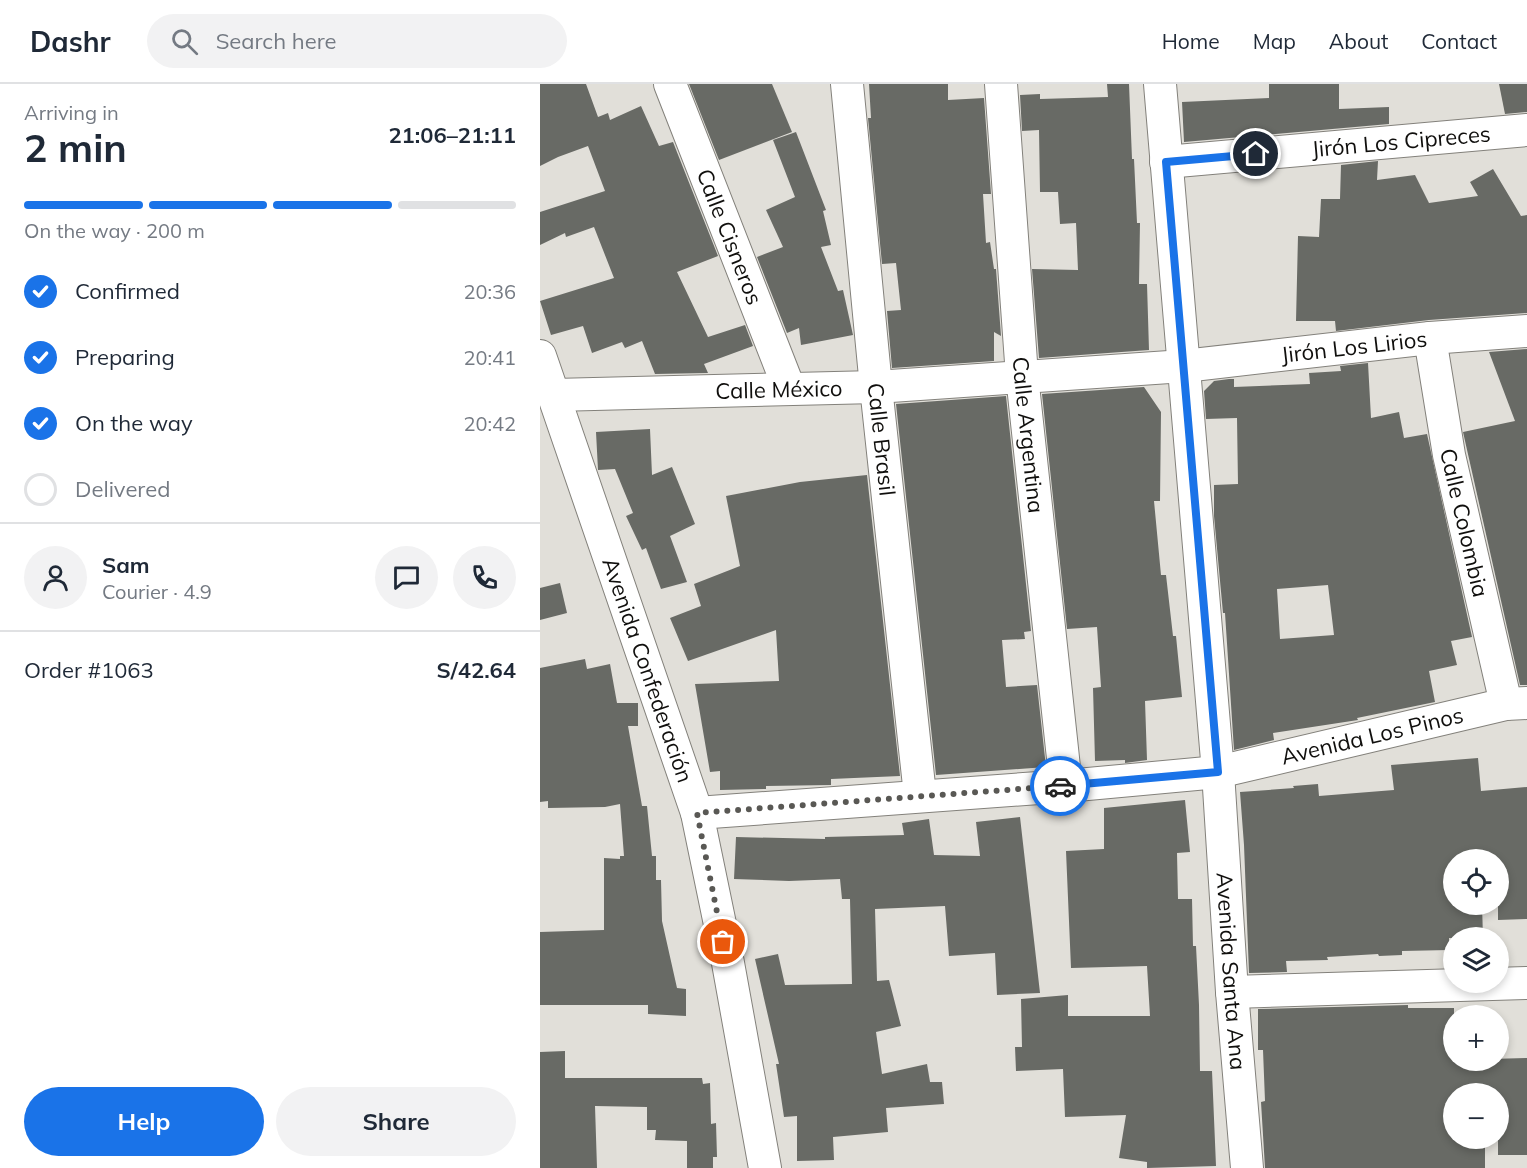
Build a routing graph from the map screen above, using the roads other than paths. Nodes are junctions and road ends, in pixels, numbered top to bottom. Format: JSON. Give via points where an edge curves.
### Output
{"nodes":[{"id":1,"x":670,"y":84,"type":"edge"},
{"id":2,"x":847,"y":84,"type":"edge"},
{"id":3,"x":1001,"y":84,"type":"edge"},
{"id":4,"x":1160,"y":84,"type":"edge"},
{"id":5,"x":1527,"y":130,"type":"edge"},
{"id":6,"x":1166,"y":162,"type":"junction"},
{"id":7,"x":1527,"y":331,"type":"edge"},
{"id":8,"x":1430,"y":338,"type":"junction"},
{"id":9,"x":540,"y":356,"type":"edge"},
{"id":10,"x":1184,"y":366,"type":"junction"},
{"id":11,"x":1022,"y":376,"type":"junction"},
{"id":12,"x":876,"y":387,"type":"junction"},
{"id":13,"x":789,"y":388,"type":"junction"},
{"id":14,"x":554,"y":395,"type":"junction"},
{"id":15,"x":1516,"y":703,"type":"edge"},
{"id":16,"x":1218,"y":772,"type":"junction"},
{"id":17,"x":1066,"y":786,"type":"junction"},
{"id":18,"x":920,"y":795,"type":"junction"},
{"id":19,"x":697,"y":813,"type":"junction"},
{"id":20,"x":1527,"y":983,"type":"edge"},
{"id":21,"x":1232,"y":992,"type":"junction"},
{"id":22,"x":765,"y":1168,"type":"edge"},
{"id":23,"x":1247,"y":1168,"type":"edge"}],
"edges":[{"from":1,"to":13,"type":"street","name":"Calle Cisneros"},
{"from":2,"to":12,"type":"street","name":"Calle Brasil"},
{"from":3,"to":11,"type":"street","name":"Calle Argentina"},
{"from":4,"to":6,"type":"street","name":"Avenida Santa Ana"},
{"from":5,"to":6,"type":"street","name":"Jirón Los Cipreces"},
{"from":6,"to":10,"type":"street","name":"Avenida Santa Ana"},
{"from":7,"to":8,"type":"street","name":"Jirón Los Lirios"},
{"from":8,"to":10,"type":"street","name":"Jirón Los Lirios"},
{"from":8,"to":15,"type":"street","name":"Calle Colombia","via":[[1449,455]]},
{"from":9,"to":14,"type":"street","name":"Avenida Confederación"},
{"from":10,"to":11,"type":"street","name":"Calle México"},
{"from":10,"to":16,"type":"street","name":"Avenida Santa Ana"},
{"from":11,"to":12,"type":"street","name":"Calle México"},
{"from":11,"to":17,"type":"street","name":"Calle Argentina"},
{"from":12,"to":13,"type":"street","name":"Calle México"},
{"from":12,"to":18,"type":"street","name":"Calle Brasil"},
{"from":13,"to":14,"type":"street","name":"Calle México"},
{"from":14,"to":19,"type":"street","name":"Avenida Confederación"},
{"from":15,"to":16,"type":"street","name":"Avenida Los Pinos"},
{"from":16,"to":17,"type":"street","name":"Avenida Los Pinos"},
{"from":16,"to":21,"type":"street","name":"Avenida Santa Ana"},
{"from":17,"to":18,"type":"street","name":"Avenida Los Pinos"},
{"from":18,"to":19,"type":"street","name":"Avenida Los Pinos"},
{"from":19,"to":22,"type":"street","name":"Avenida Confederación"},
{"from":20,"to":21,"type":"street"},
{"from":21,"to":23,"type":"street","name":"Avenida Santa Ana"}]}
